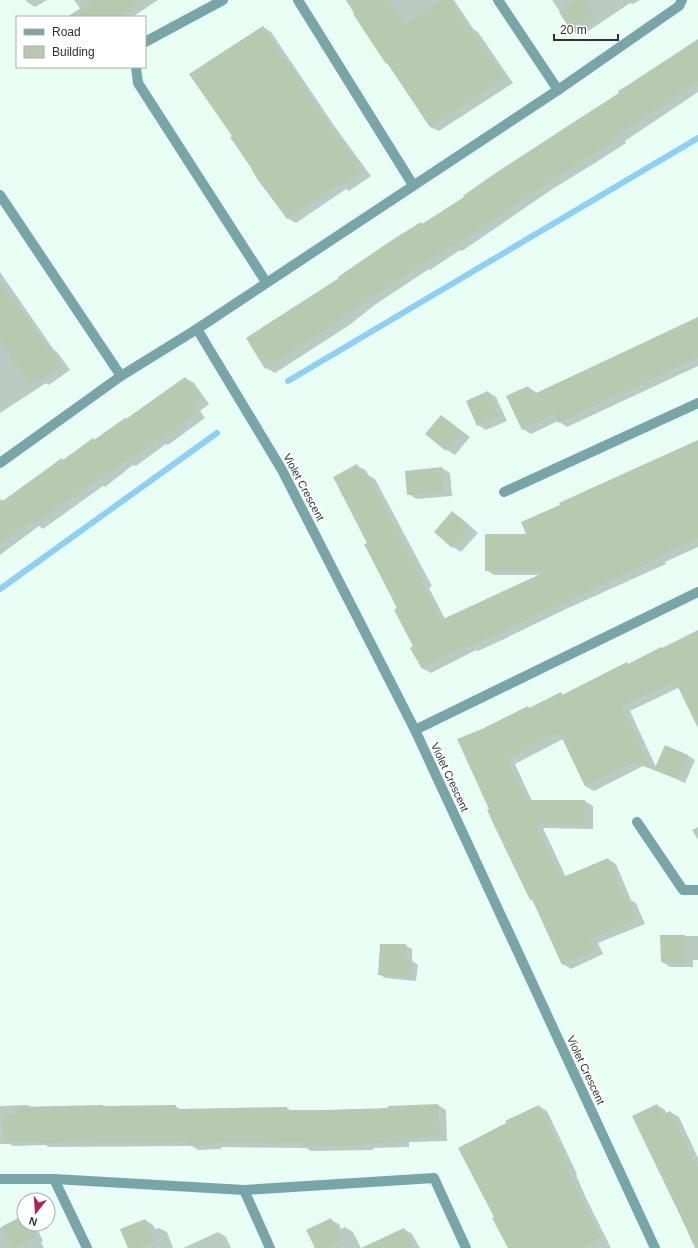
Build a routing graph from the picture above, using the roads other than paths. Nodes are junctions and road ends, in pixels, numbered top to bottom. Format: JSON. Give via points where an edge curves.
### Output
{"nodes":[{"id":1,"x":223,"y":0,"type":"edge"},
{"id":2,"x":298,"y":0,"type":"edge"},
{"id":3,"x":498,"y":0,"type":"edge"},
{"id":4,"x":682,"y":0,"type":"edge"},
{"id":5,"x":146,"y":41,"type":"edge"},
{"id":6,"x":136,"y":68,"type":"edge"},
{"id":7,"x":558,"y":90,"type":"junction"},
{"id":8,"x":413,"y":186,"type":"junction"},
{"id":9,"x":0,"y":196,"type":"edge"},
{"id":10,"x":266,"y":282,"type":"junction"},
{"id":11,"x":197,"y":329,"type":"junction"},
{"id":12,"x":121,"y":376,"type":"junction"},
{"id":13,"x":698,"y":403,"type":"edge"},
{"id":14,"x":0,"y":463,"type":"edge"},
{"id":15,"x":504,"y":492,"type":"dead end"},
{"id":16,"x":698,"y":592,"type":"edge"},
{"id":17,"x":414,"y":730,"type":"junction"},
{"id":18,"x":637,"y":822,"type":"dead end"},
{"id":19,"x":698,"y":890,"type":"edge"},
{"id":20,"x":0,"y":1179,"type":"edge"},
{"id":21,"x":54,"y":1179,"type":"junction"},
{"id":22,"x":244,"y":1190,"type":"junction"},
{"id":23,"x":87,"y":1248,"type":"edge"},
{"id":24,"x":270,"y":1248,"type":"edge"},
{"id":25,"x":466,"y":1248,"type":"edge"},
{"id":26,"x":655,"y":1248,"type":"edge"}],
"edges":[{"from":1,"to":5,"type":"street"},
{"from":2,"to":8,"type":"street"},
{"from":3,"to":7,"type":"street"},
{"from":4,"to":7,"type":"street","via":[[679,6]]},
{"from":6,"to":10,"type":"street","via":[[138,83]]},
{"from":7,"to":8,"type":"street"},
{"from":8,"to":10,"type":"street"},
{"from":9,"to":12,"type":"street"},
{"from":10,"to":11,"type":"street"},
{"from":11,"to":12,"type":"street"},
{"from":11,"to":17,"type":"street","name":"Violet Crescent","via":[[282,470]]},
{"from":12,"to":14,"type":"street"},
{"from":13,"to":15,"type":"street"},
{"from":16,"to":17,"type":"street"},
{"from":17,"to":26,"type":"street","name":"Violet Crescent"},
{"from":18,"to":19,"type":"street","via":[[683,890]]},
{"from":20,"to":21,"type":"street"},
{"from":21,"to":22,"type":"street"},
{"from":21,"to":23,"type":"street"},
{"from":22,"to":24,"type":"street"},
{"from":22,"to":25,"type":"street","via":[[434,1178]]}]}
